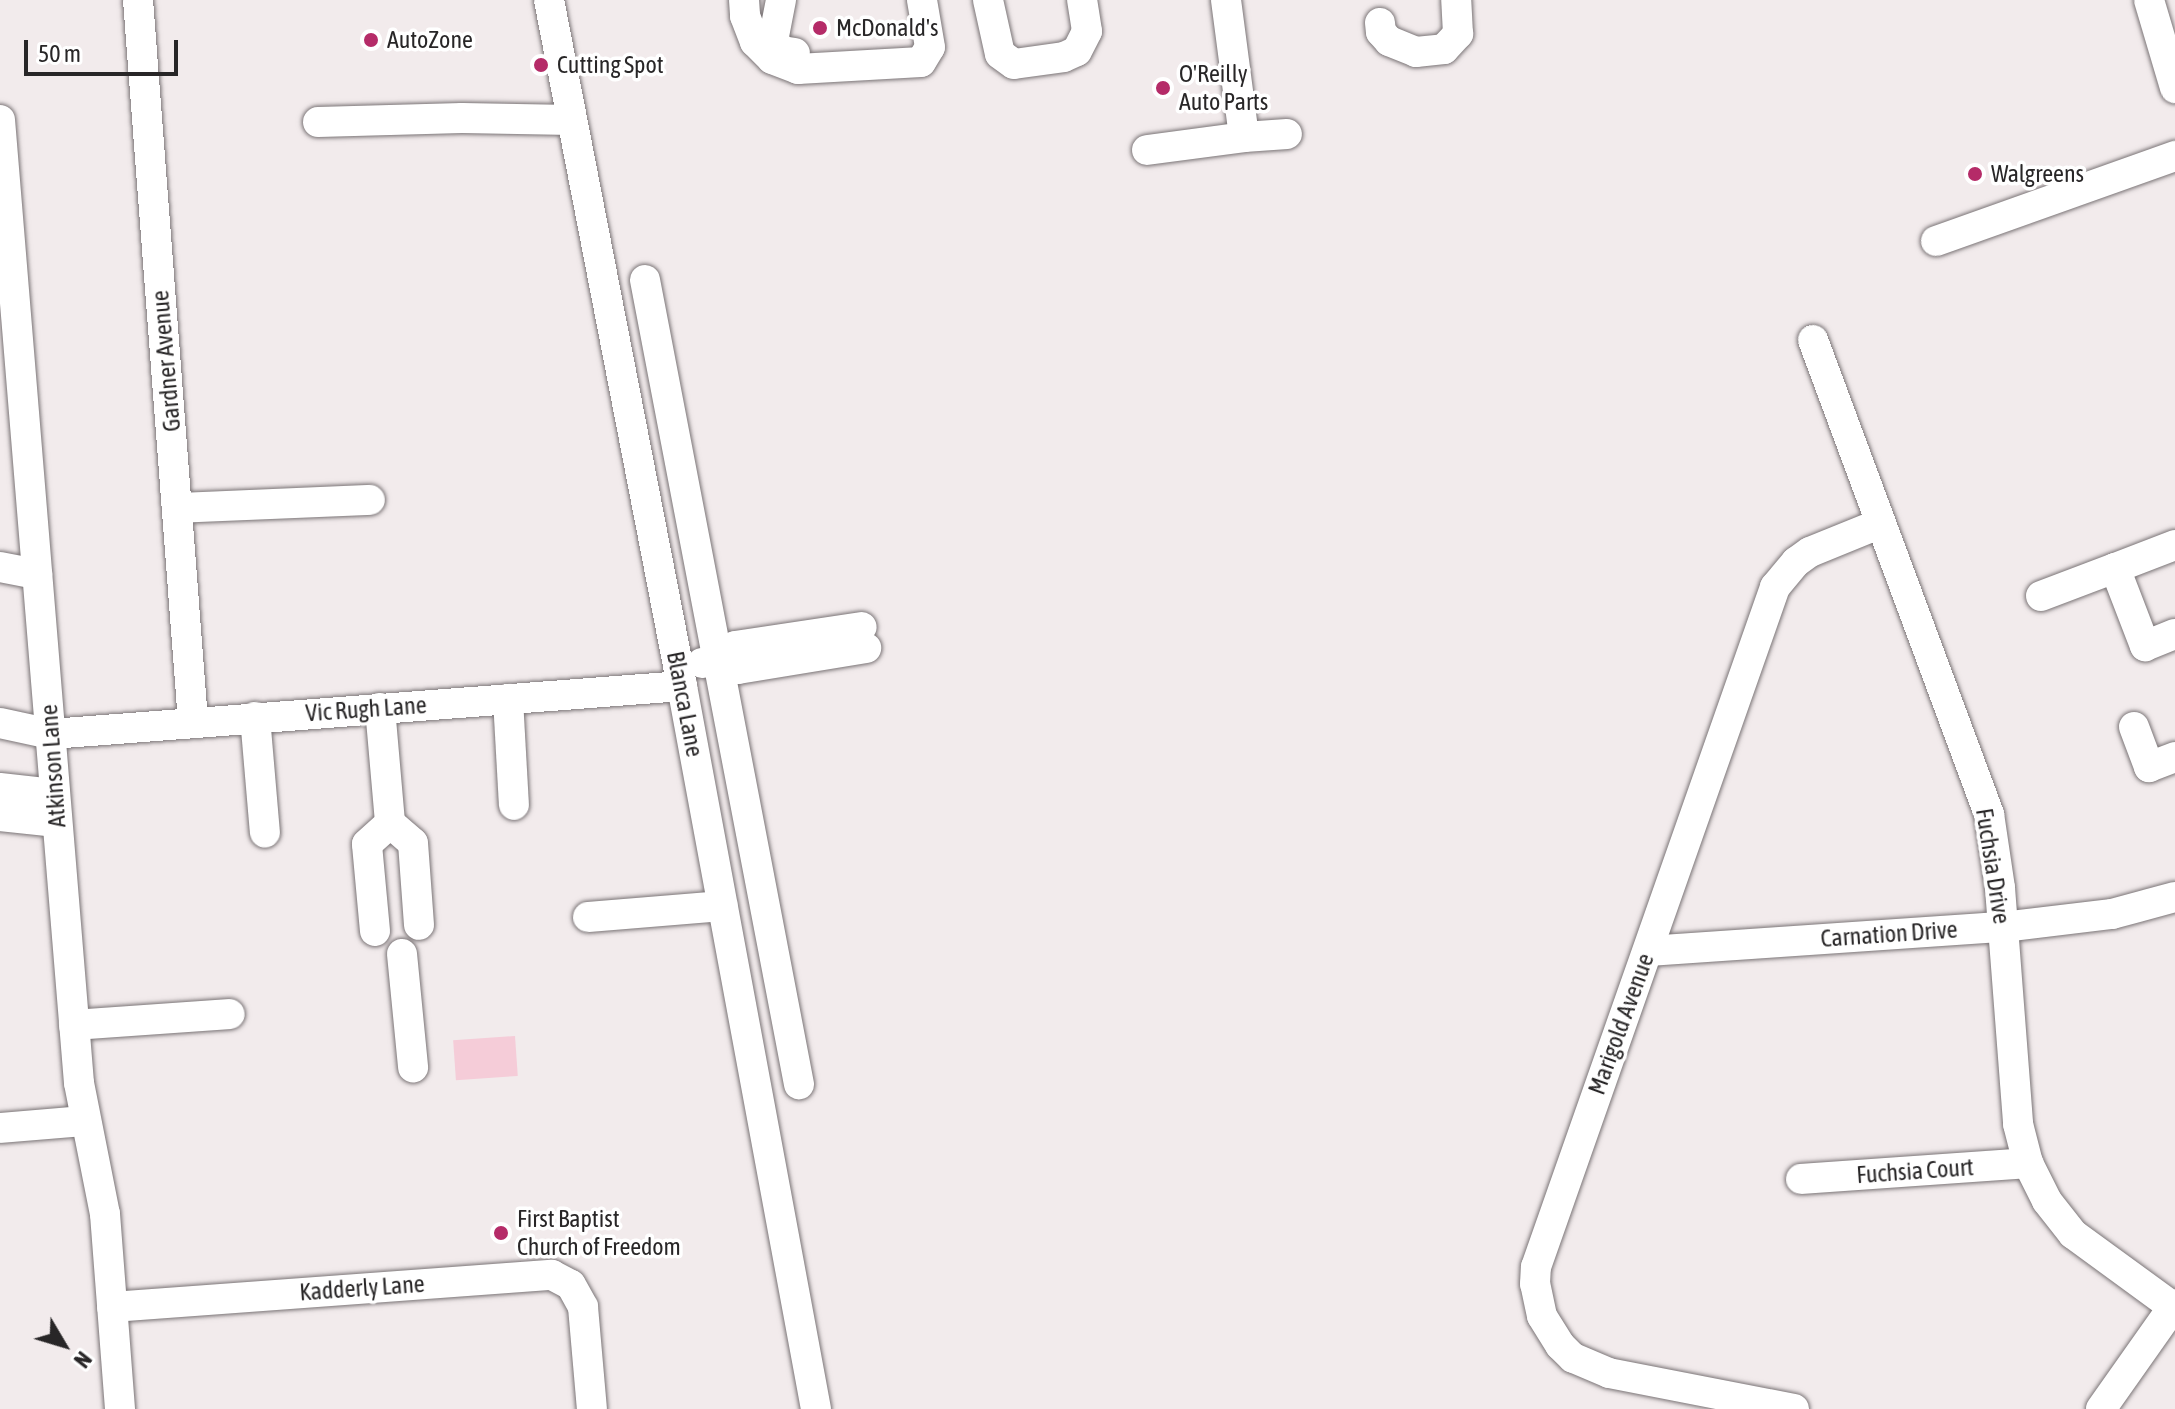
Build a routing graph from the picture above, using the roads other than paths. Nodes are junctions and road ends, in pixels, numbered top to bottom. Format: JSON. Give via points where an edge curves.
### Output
{"nodes":[{"id":1,"x":138,"y":0,"type":"edge"},
{"id":2,"x":549,"y":0,"type":"edge"},
{"id":3,"x":744,"y":0,"type":"edge"},
{"id":4,"x":763,"y":0,"type":"edge"},
{"id":5,"x":781,"y":0,"type":"edge"},
{"id":6,"x":922,"y":0,"type":"edge"},
{"id":7,"x":988,"y":0,"type":"edge"},
{"id":8,"x":1074,"y":0,"type":"edge"},
{"id":9,"x":1082,"y":0,"type":"edge"},
{"id":10,"x":1226,"y":0,"type":"edge"},
{"id":11,"x":1456,"y":0,"type":"edge"},
{"id":12,"x":2149,"y":0,"type":"edge"},
{"id":13,"x":1380,"y":23,"type":"dead end"},
{"id":14,"x":998,"y":48,"type":"junction"},
{"id":15,"x":779,"y":49,"type":"junction"},
{"id":16,"x":929,"y":49,"type":"junction"},
{"id":17,"x":2175,"y":88,"type":"edge"},
{"id":18,"x":0,"y":120,"type":"edge"},
{"id":19,"x":572,"y":120,"type":"junction"},
{"id":20,"x":318,"y":122,"type":"dead end"},
{"id":21,"x":1287,"y":134,"type":"dead end"},
{"id":22,"x":1244,"y":137,"type":"junction"},
{"id":23,"x":1147,"y":150,"type":"dead end"},
{"id":24,"x":2175,"y":156,"type":"edge"},
{"id":25,"x":1936,"y":241,"type":"dead end"},
{"id":26,"x":645,"y":280,"type":"dead end"},
{"id":27,"x":7,"y":297,"type":"edge"},
{"id":28,"x":1813,"y":340,"type":"dead end"},
{"id":29,"x":10,"y":353,"type":"edge"},
{"id":30,"x":370,"y":500,"type":"dead end"},
{"id":31,"x":177,"y":508,"type":"junction"},
{"id":32,"x":1879,"y":524,"type":"junction"},
{"id":33,"x":2175,"y":545,"type":"edge"},
{"id":34,"x":0,"y":567,"type":"edge"},
{"id":35,"x":2115,"y":568,"type":"junction"},
{"id":36,"x":37,"y":574,"type":"junction"},
{"id":37,"x":2041,"y":596,"type":"dead end"},
{"id":38,"x":2175,"y":634,"type":"edge"},
{"id":39,"x":864,"y":637,"type":"dead end"},
{"id":40,"x":719,"y":660,"type":"junction"},
{"id":41,"x":680,"y":677,"type":"junction"},
{"id":42,"x":508,"y":699,"type":"junction"},
{"id":43,"x":380,"y":708,"type":"junction"},
{"id":44,"x":255,"y":717,"type":"junction"},
{"id":45,"x":193,"y":721,"type":"junction"},
{"id":46,"x":0,"y":723,"type":"edge"},
{"id":47,"x":2134,"y":727,"type":"dead end"},
{"id":48,"x":51,"y":734,"type":"junction"},
{"id":49,"x":2175,"y":757,"type":"edge"},
{"id":50,"x":0,"y":788,"type":"edge"},
{"id":51,"x":514,"y":805,"type":"dead end"},
{"id":52,"x":56,"y":808,"type":"junction"},
{"id":53,"x":0,"y":816,"type":"edge"},
{"id":54,"x":390,"y":823,"type":"junction"},
{"id":55,"x":265,"y":833,"type":"dead end"},
{"id":56,"x":2175,"y":897,"type":"edge"},
{"id":57,"x":723,"y":906,"type":"junction"},
{"id":58,"x":588,"y":917,"type":"dead end"},
{"id":59,"x":419,"y":925,"type":"dead end"},
{"id":60,"x":2003,"y":927,"type":"junction"},
{"id":61,"x":375,"y":931,"type":"dead end"},
{"id":62,"x":1648,"y":951,"type":"junction"},
{"id":63,"x":402,"y":954,"type":"dead end"},
{"id":64,"x":230,"y":1014,"type":"dead end"},
{"id":65,"x":74,"y":1025,"type":"junction"},
{"id":66,"x":413,"y":1067,"type":"dead end"},
{"id":67,"x":799,"y":1084,"type":"dead end"},
{"id":68,"x":84,"y":1121,"type":"junction"},
{"id":69,"x":0,"y":1128,"type":"edge"},
{"id":70,"x":2028,"y":1163,"type":"junction"},
{"id":71,"x":1801,"y":1179,"type":"dead end"},
{"id":72,"x":2174,"y":1306,"type":"edge"},
{"id":73,"x":112,"y":1307,"type":"junction"},
{"id":74,"x":120,"y":1409,"type":"edge"},
{"id":75,"x":592,"y":1409,"type":"edge"},
{"id":76,"x":816,"y":1409,"type":"edge"},
{"id":77,"x":1794,"y":1409,"type":"edge"},
{"id":78,"x":2101,"y":1409,"type":"edge"}],
"edges":[{"from":1,"to":31,"type":"street","name":"Gardner Avenue"},
{"from":2,"to":19,"type":"street","name":"Blanca Lane"},
{"from":3,"to":16,"type":"street","via":[[755,42],[772,59],[798,69],[914,64],[926,58]]},
{"from":4,"to":15,"type":"street","via":[[762,32]]},
{"from":5,"to":15,"type":"street","via":[[772,35]]},
{"from":6,"to":16,"type":"street"},
{"from":7,"to":14,"type":"street"},
{"from":8,"to":14,"type":"street","via":[[1077,21],[1069,35]]},
{"from":9,"to":14,"type":"street","via":[[1086,38],[1070,55],[1009,63]]},
{"from":10,"to":22,"type":"street"},
{"from":11,"to":13,"type":"street","via":[[1458,34],[1444,49],[1416,52],[1389,41]]},
{"from":12,"to":17,"type":"street"},
{"from":15,"to":16,"type":"street"},
{"from":18,"to":27,"type":"street","name":"Atkinson Lane"},
{"from":19,"to":20,"type":"street"},
{"from":19,"to":41,"type":"street","name":"Blanca Lane"},
{"from":21,"to":22,"type":"street"},
{"from":22,"to":23,"type":"street"},
{"from":24,"to":25,"type":"street"},
{"from":26,"to":40,"type":"street"},
{"from":27,"to":29,"type":"street","name":"Atkinson Lane"},
{"from":28,"to":32,"type":"street","name":"Fuchsia Drive"},
{"from":29,"to":36,"type":"street","name":"Atkinson Lane"},
{"from":30,"to":31,"type":"street"},
{"from":31,"to":45,"type":"street","name":"Gardner Avenue"},
{"from":32,"to":60,"type":"street","name":"Fuchsia Drive","via":[[1989,814]]},
{"from":32,"to":62,"type":"street","name":"Marigold Avenue","via":[[1810,552],[1775,587]]},
{"from":33,"to":35,"type":"street"},
{"from":34,"to":36,"type":"street"},
{"from":35,"to":37,"type":"street"},
{"from":35,"to":38,"type":"street","via":[[2145,646]]},
{"from":36,"to":48,"type":"street","name":"Atkinson Lane"},
{"from":39,"to":40,"type":"street","name":"Vic Rugh Lane","via":[[735,646]]},
{"from":40,"to":41,"type":"street","name":"Vic Rugh Lane"},
{"from":40,"to":67,"type":"street"},
{"from":41,"to":42,"type":"street","name":"Vic Rugh Lane"},
{"from":41,"to":57,"type":"street","name":"Blanca Lane"},
{"from":42,"to":43,"type":"street","name":"Vic Rugh Lane"},
{"from":42,"to":51,"type":"street"},
{"from":43,"to":44,"type":"street","name":"Vic Rugh Lane"},
{"from":43,"to":54,"type":"street"},
{"from":44,"to":45,"type":"street","name":"Vic Rugh Lane"},
{"from":44,"to":55,"type":"street"},
{"from":45,"to":48,"type":"street","name":"Vic Rugh Lane"},
{"from":46,"to":48,"type":"street","name":"Vic Rugh Lane"},
{"from":47,"to":49,"type":"street","via":[[2149,767]]},
{"from":48,"to":52,"type":"street","name":"Atkinson Lane"},
{"from":50,"to":52,"type":"street"},
{"from":52,"to":53,"type":"street"},
{"from":52,"to":65,"type":"street","name":"Atkinson Lane"},
{"from":54,"to":59,"type":"street","via":[[413,843]]},
{"from":54,"to":61,"type":"street","via":[[367,844]]},
{"from":56,"to":60,"type":"street","name":"Carnation Drive","via":[[2112,914]]},
{"from":57,"to":58,"type":"street"},
{"from":57,"to":76,"type":"street","name":"Blanca Lane"},
{"from":60,"to":62,"type":"street","name":"Carnation Drive"},
{"from":60,"to":70,"type":"street","name":"Fuchsia Drive","via":[[2018,1124]]},
{"from":62,"to":77,"type":"street","name":"Marigold Avenue","via":[[1545,1238],[1536,1267],[1537,1301],[1560,1345],[1591,1367]]},
{"from":63,"to":66,"type":"street"},
{"from":64,"to":65,"type":"street"},
{"from":65,"to":68,"type":"street","name":"Atkinson Lane"},
{"from":68,"to":69,"type":"street"},
{"from":68,"to":73,"type":"street","name":"Atkinson Lane","via":[[105,1214]]},
{"from":70,"to":71,"type":"street","name":"Fuchsia Court"},
{"from":70,"to":72,"type":"street","name":"Fuchsia Drive","via":[[2047,1201],[2073,1234]]},
{"from":72,"to":78,"type":"street"},
{"from":73,"to":74,"type":"street","name":"Atkinson Lane"},
{"from":73,"to":75,"type":"street","name":"Kadderly Lane","via":[[541,1274],[559,1277],[580,1299]]}]}
